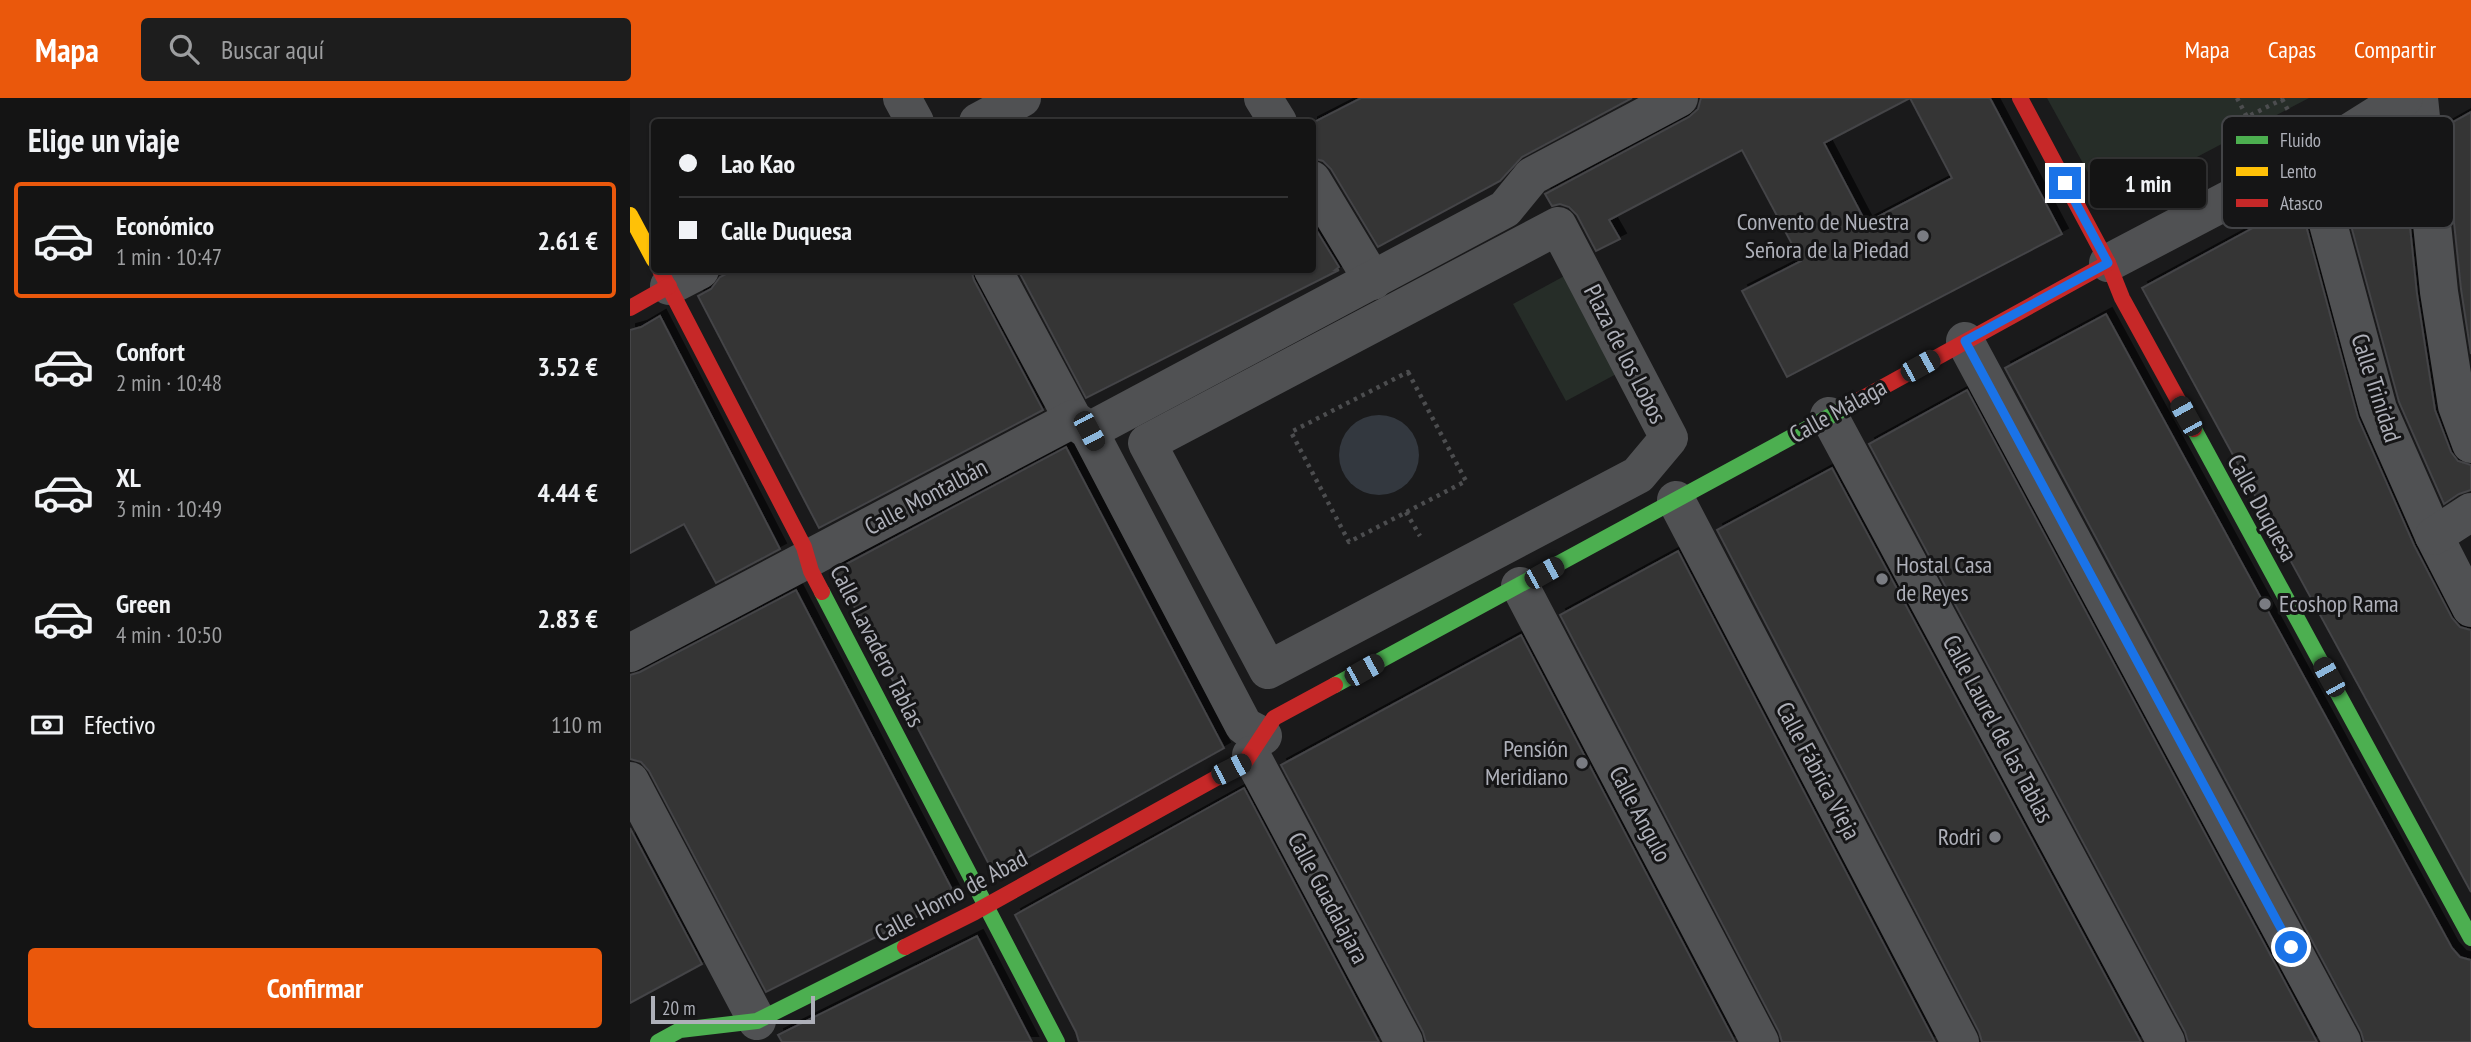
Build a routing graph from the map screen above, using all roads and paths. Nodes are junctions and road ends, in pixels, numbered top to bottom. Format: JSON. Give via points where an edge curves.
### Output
{"nodes":[{"id":1,"x":902,"y":98,"type":"edge"},
{"id":2,"x":1022,"y":98,"type":"edge"},
{"id":3,"x":1263,"y":98,"type":"edge"},
{"id":4,"x":1679,"y":98,"type":"edge"},
{"id":5,"x":2020,"y":98,"type":"edge"},
{"id":6,"x":2237,"y":98,"type":"edge"},
{"id":7,"x":2284,"y":98,"type":"edge"},
{"id":8,"x":2403,"y":98,"type":"edge"},
{"id":9,"x":2419,"y":98,"type":"edge"},
{"id":10,"x":2246,"y":116,"type":"edge"},
{"id":11,"x":2249,"y":116,"type":"edge"},
{"id":12,"x":2374,"y":116,"type":"edge"},
{"id":13,"x":2421,"y":116,"type":"edge"},
{"id":14,"x":913,"y":119,"type":"edge"},
{"id":15,"x":984,"y":119,"type":"edge"},
{"id":16,"x":1276,"y":119,"type":"edge"},
{"id":17,"x":1316,"y":187,"type":"edge"},
{"id":18,"x":2222,"y":203,"type":"edge"},
{"id":19,"x":630,"y":215,"type":"edge"},
{"id":20,"x":2329,"y":228,"type":"edge"},
{"id":21,"x":2432,"y":228,"type":"edge"},
{"id":22,"x":651,"y":244,"type":"edge"},
{"id":23,"x":2108,"y":263,"type":"junction"},
{"id":24,"x":669,"y":273,"type":"edge"},
{"id":25,"x":672,"y":273,"type":"edge"},
{"id":26,"x":995,"y":273,"type":"edge"},
{"id":27,"x":1373,"y":281,"type":"junction"},
{"id":28,"x":630,"y":307,"type":"edge"},
{"id":29,"x":1965,"y":341,"type":"junction"},
{"id":30,"x":1829,"y":415,"type":"junction"},
{"id":31,"x":1081,"y":425,"type":"junction"},
{"id":32,"x":1147,"y":443,"type":"joint"},
{"id":33,"x":2471,"y":444,"type":"edge"},
{"id":34,"x":1676,"y":500,"type":"junction"},
{"id":35,"x":2471,"y":512,"type":"edge"},
{"id":36,"x":2434,"y":536,"type":"junction"},
{"id":37,"x":1349,"y":542,"type":"joint"},
{"id":38,"x":807,"y":559,"type":"junction"},
{"id":39,"x":1520,"y":586,"type":"junction"},
{"id":40,"x":2471,"y":608,"type":"edge"},
{"id":41,"x":630,"y":653,"type":"edge"},
{"id":42,"x":1257,"y":745,"type":"junction"},
{"id":43,"x":630,"y":781,"type":"edge"},
{"id":44,"x":986,"y":905,"type":"junction"},
{"id":45,"x":2471,"y":938,"type":"edge"},
{"id":46,"x":757,"y":1021,"type":"junction"},
{"id":47,"x":658,"y":1042,"type":"edge"},
{"id":48,"x":1057,"y":1042,"type":"edge"},
{"id":49,"x":1404,"y":1042,"type":"edge"},
{"id":50,"x":1760,"y":1042,"type":"edge"},
{"id":51,"x":1961,"y":1042,"type":"edge"},
{"id":52,"x":2166,"y":1042,"type":"edge"},
{"id":53,"x":2342,"y":1042,"type":"edge"}],
"edges":[{"from":1,"to":14,"type":"street"},
{"from":2,"to":15,"type":"street"},
{"from":3,"to":16,"type":"street"},
{"from":4,"to":27,"type":"street","via":[[1532,176],[1505,209]]},
{"from":5,"to":23,"type":"street","name":"Calle Duquesa"},
{"from":6,"to":10,"type":"path"},
{"from":7,"to":11,"type":"path"},
{"from":8,"to":12,"type":"street","name":"Calle Málaga"},
{"from":9,"to":13,"type":"street"},
{"from":17,"to":27,"type":"street"},
{"from":18,"to":23,"type":"street","name":"Calle Málaga"},
{"from":19,"to":22,"type":"street","name":"Calle Lavadero Tablas"},
{"from":20,"to":36,"type":"street","name":"Calle Trinidad","via":[[2378,409]]},
{"from":21,"to":33,"type":"street","via":[[2457,406]]},
{"from":23,"to":29,"type":"street","name":"Calle Málaga"},
{"from":23,"to":45,"type":"street","name":"Calle Duquesa","via":[[2122,298]]},
{"from":24,"to":28,"type":"street"},
{"from":25,"to":38,"type":"street","name":"Calle Lavadero Tablas"},
{"from":26,"to":31,"type":"street"},
{"from":27,"to":31,"type":"street"},
{"from":29,"to":30,"type":"street","name":"Calle Málaga"},
{"from":29,"to":53,"type":"street"},
{"from":30,"to":34,"type":"street","name":"Calle Málaga"},
{"from":30,"to":52,"type":"street","name":"Calle Laurel de las Tablas"},
{"from":31,"to":38,"type":"street","name":"Calle Montalbán"},
{"from":31,"to":42,"type":"street"},
{"from":32,"to":32,"type":"street","name":"Plaza de los Lobos","via":[[1268,670],[1638,475],[1669,438],[1558,226]]},
{"from":34,"to":39,"type":"street"},
{"from":34,"to":51,"type":"street","name":"Calle Fábrica Vieja"},
{"from":35,"to":36,"type":"street"},
{"from":36,"to":40,"type":"street","name":"Calle Trinidad"},
{"from":37,"to":37,"type":"path","via":[[1291,432],[1408,372],[1466,481]]},
{"from":38,"to":41,"type":"street","name":"Calle Montalbán"},
{"from":38,"to":44,"type":"street","name":"Calle Lavadero Tablas"},
{"from":39,"to":42,"type":"street","via":[[1274,718]]},
{"from":39,"to":50,"type":"street","name":"Calle Angulo"},
{"from":42,"to":44,"type":"street","name":"Calle Horno de Abad","via":[[1245,762]]},
{"from":42,"to":49,"type":"street","name":"Calle Guadalajara"},
{"from":43,"to":46,"type":"street"},
{"from":44,"to":46,"type":"street","name":"Calle Horno de Abad"},
{"from":44,"to":48,"type":"street","name":"Calle Lavadero Tablas"},
{"from":46,"to":47,"type":"street","name":"Calle Horno de Abad","via":[[680,1030]]}]}
